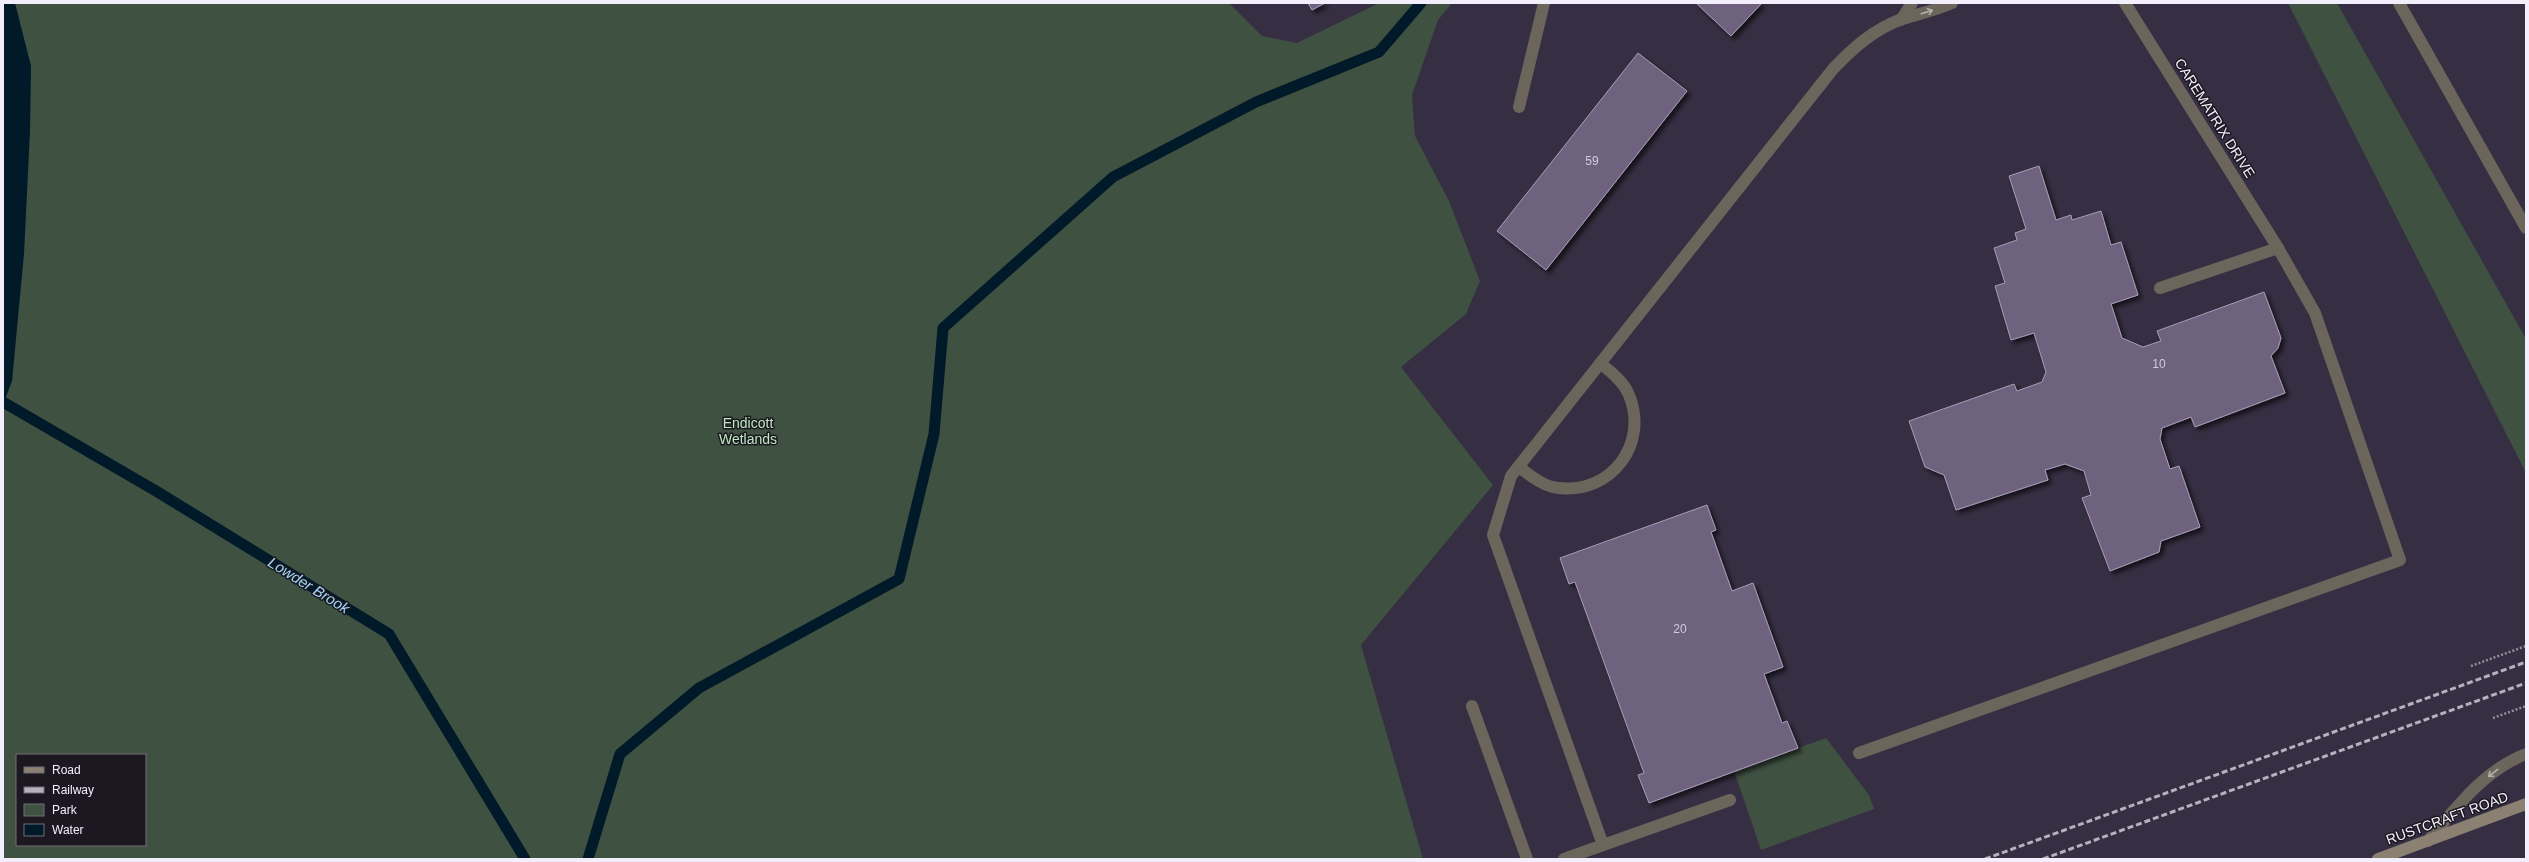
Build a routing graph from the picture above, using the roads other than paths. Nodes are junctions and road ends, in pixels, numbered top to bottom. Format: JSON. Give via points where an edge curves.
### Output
{"nodes":[{"id":1,"x":1544,"y":3,"type":"edge"},
{"id":2,"x":1912,"y":3,"type":"edge"},
{"id":3,"x":1952,"y":3,"type":"edge"},
{"id":4,"x":2125,"y":3,"type":"edge"},
{"id":5,"x":2399,"y":3,"type":"edge"},
{"id":6,"x":1901,"y":20,"type":"junction"},
{"id":7,"x":1519,"y":107,"type":"dead end"},
{"id":8,"x":2526,"y":228,"type":"edge"},
{"id":9,"x":2278,"y":248,"type":"junction"},
{"id":10,"x":2160,"y":288,"type":"dead end"},
{"id":11,"x":1600,"y":364,"type":"junction"},
{"id":12,"x":1519,"y":467,"type":"junction"},
{"id":13,"x":1472,"y":706,"type":"dead end"},
{"id":14,"x":1859,"y":753,"type":"dead end"},
{"id":15,"x":2526,"y":754,"type":"edge"},
{"id":16,"x":1730,"y":800,"type":"dead end"},
{"id":17,"x":2526,"y":804,"type":"edge"},
{"id":18,"x":2428,"y":841,"type":"junction"},
{"id":19,"x":1603,"y":845,"type":"junction"},
{"id":20,"x":1528,"y":859,"type":"edge"},
{"id":21,"x":1564,"y":859,"type":"edge"},
{"id":22,"x":2378,"y":859,"type":"edge"}],
"edges":[{"from":1,"to":7,"type":"street"},
{"from":2,"to":6,"type":"street"},
{"from":6,"to":3,"type":"street","one_way":true},
{"from":4,"to":9,"type":"street","name":"CAREMATRIX DRIVE"},
{"from":5,"to":8,"type":"street"},
{"from":6,"to":11,"type":"street","via":[[1877,31],[1855,46],[1833,69]]},
{"from":9,"to":10,"type":"street"},
{"from":9,"to":14,"type":"street","name":"CAREMATRIX DRIVE","via":[[2315,313],[2400,560]]},
{"from":11,"to":12,"type":"street"},
{"from":11,"to":12,"type":"street","via":[[1616,377],[1628,393],[1635,412],[1633,439],[1629,451],[1617,469],[1600,482],[1579,488],[1558,488],[1537,481]]},
{"from":12,"to":19,"type":"street","via":[[1511,476],[1493,535]]},
{"from":13,"to":20,"type":"street"},
{"from":15,"to":18,"type":"street","one_way":true,"via":[[2509,760],[2473,788]]},
{"from":16,"to":19,"type":"street"},
{"from":17,"to":18,"type":"main road","name":"RUSTCRAFT ROAD"},
{"from":18,"to":22,"type":"main road","name":"RUSTCRAFT ROAD"},
{"from":19,"to":21,"type":"street"}]}
